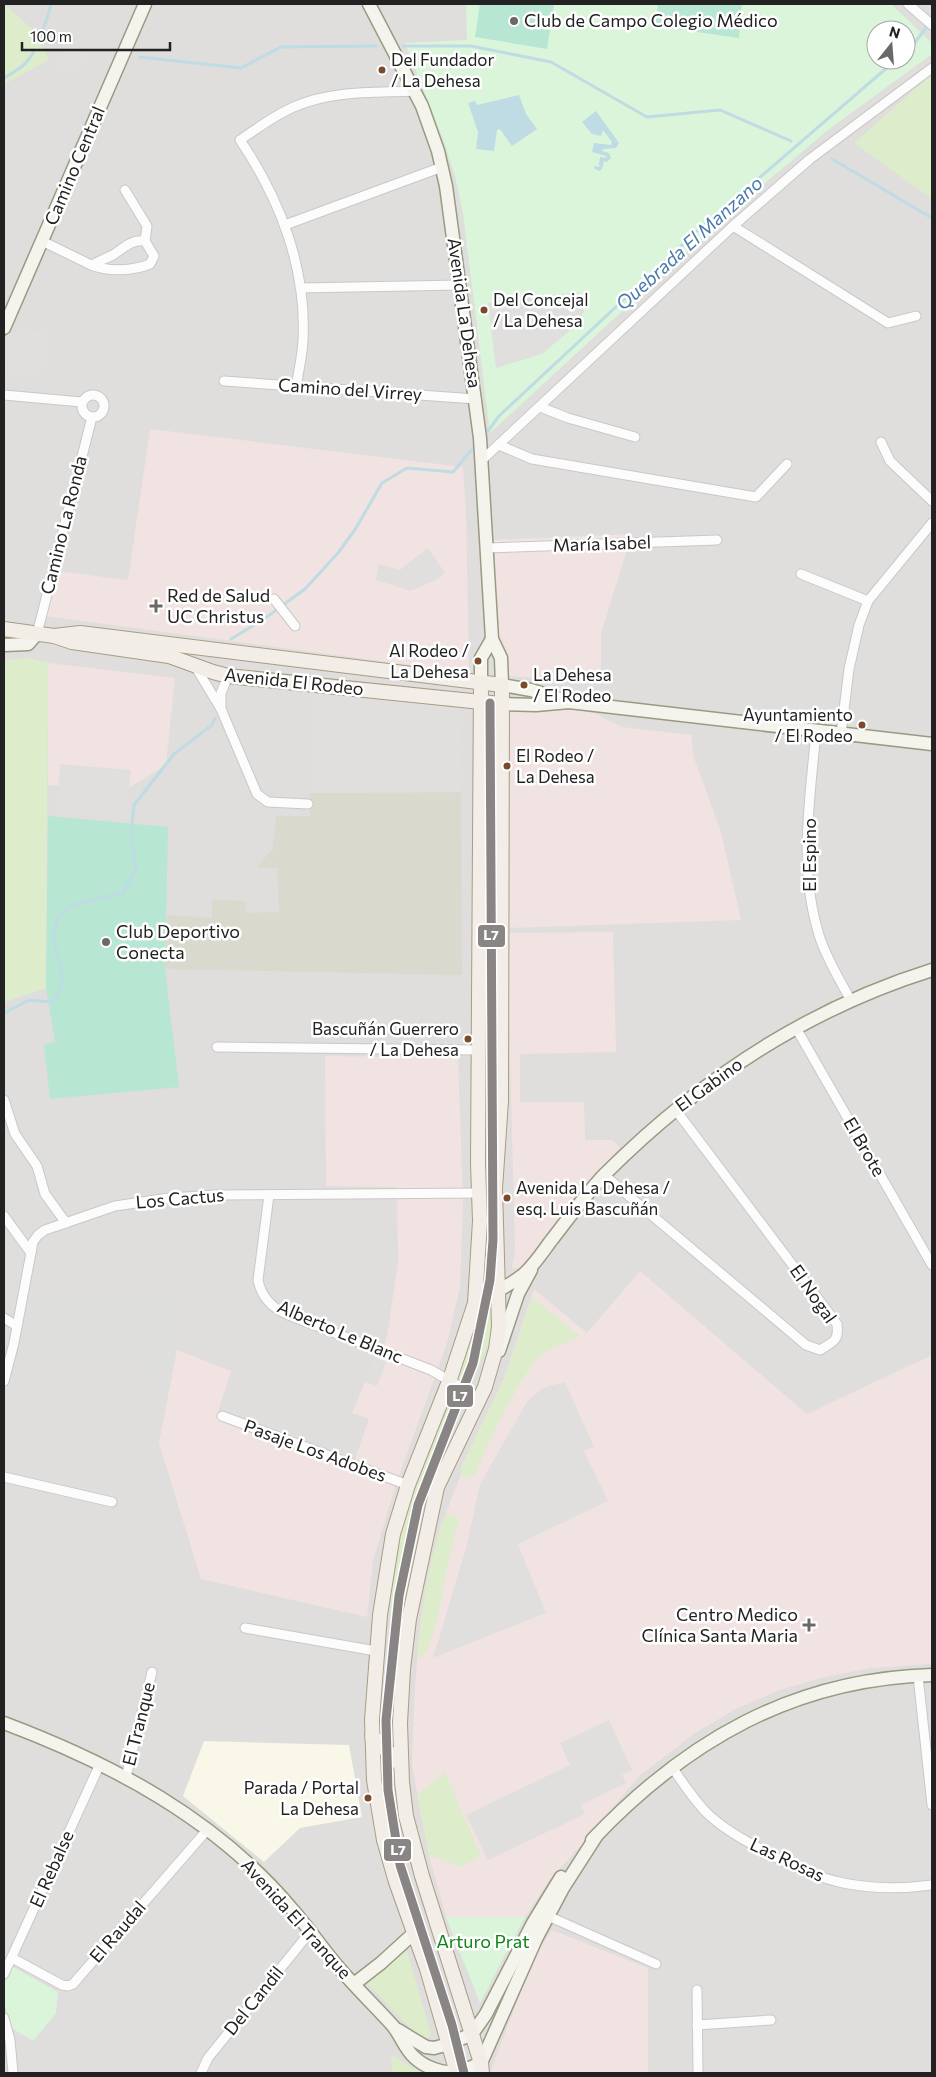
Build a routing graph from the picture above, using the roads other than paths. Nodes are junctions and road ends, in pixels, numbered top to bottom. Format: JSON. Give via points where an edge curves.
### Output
{"nodes":[{"id":1,"x":145,"y":4,"type":"edge"},
{"id":2,"x":369,"y":4,"type":"edge"},
{"id":3,"x":908,"y":4,"type":"edge"},
{"id":4,"x":932,"y":25,"type":"edge"},
{"id":5,"x":932,"y":68,"type":"edge"},
{"id":6,"x":415,"y":91,"type":"junction"},
{"id":7,"x":442,"y":167,"type":"junction"},
{"id":8,"x":125,"y":190,"type":"dead end"},
{"id":9,"x":285,"y":225,"type":"junction"},
{"id":10,"x":733,"y":226,"type":"junction"},
{"id":11,"x":42,"y":241,"type":"junction"},
{"id":12,"x":145,"y":241,"type":"junction"},
{"id":13,"x":91,"y":265,"type":"junction"},
{"id":14,"x":460,"y":285,"type":"junction"},
{"id":15,"x":300,"y":288,"type":"junction"},
{"id":16,"x":916,"y":316,"type":"dead end"},
{"id":17,"x":4,"y":328,"type":"edge"},
{"id":18,"x":224,"y":381,"type":"dead end"},
{"id":19,"x":296,"y":386,"type":"junction"},
{"id":20,"x":4,"y":394,"type":"edge"},
{"id":21,"x":476,"y":399,"type":"junction"},
{"id":22,"x":82,"y":402,"type":"junction"},
{"id":23,"x":540,"y":407,"type":"junction"},
{"id":24,"x":92,"y":417,"type":"junction"},
{"id":25,"x":636,"y":437,"type":"dead end"},
{"id":26,"x":880,"y":442,"type":"dead end"},
{"id":27,"x":499,"y":445,"type":"junction"},
{"id":28,"x":482,"y":460,"type":"junction"},
{"id":29,"x":787,"y":464,"type":"dead end"},
{"id":30,"x":932,"y":502,"type":"edge"},
{"id":31,"x":932,"y":523,"type":"edge"},
{"id":32,"x":717,"y":540,"type":"dead end"},
{"id":33,"x":487,"y":548,"type":"junction"},
{"id":34,"x":801,"y":574,"type":"dead end"},
{"id":35,"x":868,"y":601,"type":"junction"},
{"id":36,"x":278,"y":604,"type":"dead end"},
{"id":37,"x":295,"y":626,"type":"dead end"},
{"id":38,"x":4,"y":629,"type":"edge"},
{"id":39,"x":37,"y":634,"type":"junction"},
{"id":40,"x":54,"y":636,"type":"junction"},
{"id":41,"x":492,"y":639,"type":"junction"},
{"id":42,"x":4,"y":645,"type":"edge"},
{"id":43,"x":195,"y":666,"type":"junction"},
{"id":44,"x":382,"y":670,"type":"junction"},
{"id":45,"x":228,"y":676,"type":"junction"},
{"id":46,"x":480,"y":682,"type":"junction"},
{"id":47,"x":502,"y":685,"type":"junction"},
{"id":48,"x":373,"y":691,"type":"junction"},
{"id":49,"x":480,"y":702,"type":"junction"},
{"id":50,"x":569,"y":702,"type":"junction"},
{"id":51,"x":502,"y":704,"type":"junction"},
{"id":52,"x":220,"y":709,"type":"junction"},
{"id":53,"x":816,"y":730,"type":"junction"},
{"id":54,"x":841,"y":734,"type":"junction"},
{"id":55,"x":932,"y":744,"type":"edge"},
{"id":56,"x":308,"y":804,"type":"dead end"},
{"id":57,"x":932,"y":970,"type":"edge"},
{"id":58,"x":851,"y":1001,"type":"junction"},
{"id":59,"x":796,"y":1028,"type":"junction"},
{"id":60,"x":217,"y":1047,"type":"dead end"},
{"id":61,"x":479,"y":1050,"type":"junction"},
{"id":62,"x":4,"y":1100,"type":"edge"},
{"id":63,"x":675,"y":1109,"type":"junction"},
{"id":64,"x":604,"y":1175,"type":"junction"},
{"id":65,"x":479,"y":1193,"type":"junction"},
{"id":66,"x":269,"y":1194,"type":"junction"},
{"id":67,"x":4,"y":1216,"type":"edge"},
{"id":68,"x":66,"y":1223,"type":"junction"},
{"id":69,"x":31,"y":1253,"type":"junction"},
{"id":70,"x":533,"y":1265,"type":"junction"},
{"id":71,"x":932,"y":1265,"type":"edge"},
{"id":72,"x":499,"y":1289,"type":"junction"},
{"id":73,"x":475,"y":1303,"type":"junction"},
{"id":74,"x":4,"y":1318,"type":"edge"},
{"id":75,"x":17,"y":1326,"type":"junction"},
{"id":76,"x":488,"y":1377,"type":"junction"},
{"id":77,"x":4,"y":1380,"type":"edge"},
{"id":78,"x":450,"y":1380,"type":"junction"},
{"id":79,"x":475,"y":1407,"type":"junction"},
{"id":80,"x":222,"y":1416,"type":"dead end"},
{"id":81,"x":4,"y":1477,"type":"edge"},
{"id":82,"x":408,"y":1485,"type":"junction"},
{"id":83,"x":112,"y":1502,"type":"dead end"},
{"id":84,"x":245,"y":1628,"type":"dead end"},
{"id":85,"x":376,"y":1651,"type":"junction"},
{"id":86,"x":152,"y":1672,"type":"dead end"},
{"id":87,"x":932,"y":1675,"type":"edge"},
{"id":88,"x":918,"y":1676,"type":"junction"},
{"id":89,"x":4,"y":1724,"type":"edge"},
{"id":90,"x":372,"y":1736,"type":"junction"},
{"id":91,"x":100,"y":1764,"type":"junction"},
{"id":92,"x":401,"y":1764,"type":"junction"},
{"id":93,"x":672,"y":1767,"type":"junction"},
{"id":94,"x":126,"y":1777,"type":"junction"},
{"id":95,"x":932,"y":1805,"type":"edge"},
{"id":96,"x":208,"y":1829,"type":"junction"},
{"id":97,"x":597,"y":1835,"type":"junction"},
{"id":98,"x":932,"y":1885,"type":"edge"},
{"id":99,"x":548,"y":1916,"type":"junction"},
{"id":100,"x":310,"y":1932,"type":"junction"},
{"id":101,"x":414,"y":1933,"type":"junction"},
{"id":102,"x":12,"y":1958,"type":"junction"},
{"id":103,"x":656,"y":1964,"type":"dead end"},
{"id":104,"x":4,"y":1974,"type":"edge"},
{"id":105,"x":354,"y":1984,"type":"junction"},
{"id":106,"x":697,"y":1990,"type":"dead end"},
{"id":107,"x":4,"y":2018,"type":"edge"},
{"id":108,"x":771,"y":2020,"type":"dead end"},
{"id":109,"x":697,"y":2025,"type":"junction"},
{"id":110,"x":395,"y":2029,"type":"junction"},
{"id":111,"x":472,"y":2034,"type":"junction"},
{"id":112,"x":449,"y":2044,"type":"junction"},
{"id":113,"x":482,"y":2068,"type":"edge"},
{"id":114,"x":13,"y":2073,"type":"edge"},
{"id":115,"x":201,"y":2073,"type":"edge"},
{"id":116,"x":457,"y":2073,"type":"edge"},
{"id":117,"x":698,"y":2073,"type":"edge"}],
"edges":[{"from":1,"to":11,"type":"main road","name":"Camino Central"},
{"from":2,"to":6,"type":"main road","name":"Avenida La Dehesa"},
{"from":3,"to":4,"type":"street"},
{"from":5,"to":10,"type":"street","via":[[810,159]]},
{"from":6,"to":7,"type":"main road","name":"Avenida La Dehesa"},
{"from":6,"to":9,"type":"street","via":[[340,94],[310,101],[271,119],[240,140],[263,176]]},
{"from":7,"to":9,"type":"street"},
{"from":7,"to":14,"type":"main road","name":"Avenida La Dehesa"},
{"from":8,"to":12,"type":"street","via":[[147,226]]},
{"from":9,"to":15,"type":"street"},
{"from":10,"to":16,"type":"street","via":[[888,323]]},
{"from":10,"to":23,"type":"street"},
{"from":11,"to":13,"type":"street"},
{"from":11,"to":17,"type":"main road","name":"Camino Central"},
{"from":12,"to":13,"type":"street","via":[[130,243]]},
{"from":12,"to":13,"type":"street","via":[[154,256],[150,264],[125,270]]},
{"from":14,"to":15,"type":"street"},
{"from":14,"to":21,"type":"main road","name":"Avenida La Dehesa"},
{"from":15,"to":19,"type":"street","via":[[303,341]]},
{"from":18,"to":19,"type":"street","name":"Camino del Virrey"},
{"from":19,"to":21,"type":"street","name":"Camino del Virrey"},
{"from":20,"to":22,"type":"street","name":"Camino La Ronda"},
{"from":21,"to":28,"type":"main road","name":"Avenida La Dehesa"},
{"from":22,"to":24,"type":"street","via":[[82,409]]},
{"from":22,"to":24,"type":"street","name":"Camino La Ronda","via":[[93,394],[102,397],[104,411]]},
{"from":23,"to":25,"type":"street"},
{"from":23,"to":27,"type":"street"},
{"from":24,"to":39,"type":"street","name":"Camino La Ronda"},
{"from":26,"to":30,"type":"street","via":[[890,461]]},
{"from":27,"to":28,"type":"street"},
{"from":27,"to":29,"type":"street","via":[[532,459],[756,497]]},
{"from":28,"to":33,"type":"main road","name":"Avenida La Dehesa"},
{"from":31,"to":35,"type":"street"},
{"from":32,"to":33,"type":"street","name":"María Isabel"},
{"from":33,"to":41,"type":"main road","name":"Avenida La Dehesa"},
{"from":34,"to":35,"type":"street"},
{"from":35,"to":54,"type":"street","via":[[859,625],[850,669]]},
{"from":36,"to":37,"type":"street"},
{"from":38,"to":39,"type":"main road","name":"Avenida El Rodeo"},
{"from":39,"to":40,"type":"main road","name":"Avenida El Rodeo"},
{"from":39,"to":42,"type":"main road","via":[[28,644]]},
{"from":40,"to":43,"type":"main road","name":"Avenida El Rodeo","via":[[72,642],[169,656]]},
{"from":40,"to":44,"type":"main road","name":"Avenida El Rodeo","via":[[80,633]]},
{"from":41,"to":46,"type":"main road","name":"Avenida La Dehesa","via":[[481,658]]},
{"from":41,"to":47,"type":"main road","name":"Avenida La Dehesa","via":[[501,658]]},
{"from":43,"to":45,"type":"main road","name":"Avenida El Rodeo"},
{"from":43,"to":52,"type":"street"},
{"from":44,"to":46,"type":"main road","name":"Avenida El Rodeo"},
{"from":44,"to":48,"type":"main road","via":[[388,678],[387,684]]},
{"from":45,"to":48,"type":"main road","name":"Avenida El Rodeo"},
{"from":45,"to":52,"type":"street"},
{"from":46,"to":47,"type":"main road","name":"Avenida El Rodeo"},
{"from":46,"to":49,"type":"main road","name":"Avenida La Dehesa"},
{"from":47,"to":50,"type":"main road","name":"Avenida El Rodeo"},
{"from":47,"to":51,"type":"main road","name":"Avenida La Dehesa"},
{"from":48,"to":49,"type":"main road","name":"Avenida El Rodeo"},
{"from":49,"to":51,"type":"main road","name":"Avenida El Rodeo"},
{"from":49,"to":61,"type":"main road","name":"Avenida La Dehesa"},
{"from":50,"to":51,"type":"main road","name":"Avenida El Rodeo"},
{"from":50,"to":53,"type":"main road","name":"Avenida El Rodeo"},
{"from":51,"to":72,"type":"main road","name":"Avenida La Dehesa","via":[[501,1101],[495,1189]]},
{"from":52,"to":56,"type":"street","via":[[260,797],[272,803]]},
{"from":53,"to":54,"type":"main road","name":"Avenida El Rodeo"},
{"from":53,"to":58,"type":"street","name":"El Espino","via":[[806,845],[808,890],[824,947]]},
{"from":54,"to":55,"type":"main road","name":"Avenida El Rodeo"},
{"from":57,"to":58,"type":"main road","name":"El Gabino"},
{"from":58,"to":59,"type":"main road","name":"El Gabino"},
{"from":59,"to":63,"type":"main road","name":"El Gabino","via":[[728,1070]]},
{"from":59,"to":71,"type":"street","name":"El Brote"},
{"from":60,"to":61,"type":"street"},
{"from":61,"to":65,"type":"main road","name":"Avenida La Dehesa"},
{"from":62,"to":68,"type":"street","via":[[15,1134],[37,1166],[45,1194]]},
{"from":63,"to":64,"type":"main road","name":"El Gabino"},
{"from":63,"to":64,"type":"street","name":"El Nogal","via":[[837,1324],[834,1341],[820,1350],[806,1345]]},
{"from":64,"to":70,"type":"main road","name":"El Gabino"},
{"from":65,"to":66,"type":"street","name":"Los Cactus"},
{"from":65,"to":73,"type":"main road","name":"Avenida La Dehesa","via":[[479,1265]]},
{"from":66,"to":68,"type":"street","name":"Los Cactus","via":[[142,1201],[115,1206]]},
{"from":66,"to":78,"type":"street","name":"Alberto Le Blanc","via":[[258,1280],[268,1302],[286,1314],[432,1370]]},
{"from":67,"to":69,"type":"street"},
{"from":68,"to":69,"type":"street","name":"Los Cactus","via":[[38,1235]]},
{"from":69,"to":75,"type":"street","name":"Los Cactus"},
{"from":70,"to":72,"type":"main road","name":"El Gabino"},
{"from":70,"to":76,"type":"main road","name":"El Gabino","via":[[518,1294]]},
{"from":72,"to":73,"type":"main road","name":"El Gabino"},
{"from":72,"to":76,"type":"main road","name":"Avenida La Dehesa","via":[[499,1328]]},
{"from":73,"to":78,"type":"main road","name":"Avenida La Dehesa"},
{"from":74,"to":75,"type":"street"},
{"from":75,"to":77,"type":"street","name":"Los Cactus"},
{"from":76,"to":79,"type":"main road","name":"Avenida La Dehesa"},
{"from":78,"to":79,"type":"street","name":"Alberto Le Blanc","via":[[468,1392]]},
{"from":78,"to":82,"type":"main road","name":"Avenida La Dehesa"},
{"from":79,"to":92,"type":"main road","name":"Avenida La Dehesa","via":[[436,1487],[419,1567],[403,1669]]},
{"from":80,"to":82,"type":"street","name":"Pasaje Los Adobes"},
{"from":81,"to":83,"type":"street"},
{"from":82,"to":85,"type":"main road","name":"Avenida La Dehesa","via":[[388,1561]]},
{"from":84,"to":85,"type":"street"},
{"from":85,"to":90,"type":"main road","name":"Avenida La Dehesa"},
{"from":86,"to":94,"type":"street","name":"El Tranque"},
{"from":87,"to":88,"type":"main road"},
{"from":88,"to":93,"type":"main road","via":[[846,1685],[776,1706],[726,1731]]},
{"from":88,"to":95,"type":"street"},
{"from":89,"to":91,"type":"main road","name":"Avenida El Tranque"},
{"from":90,"to":92,"type":"main road"},
{"from":90,"to":101,"type":"main road","name":"Avenida La Dehesa","via":[[384,1840]]},
{"from":91,"to":94,"type":"main road","name":"Avenida El Tranque"},
{"from":91,"to":102,"type":"street","name":"El Rebalse"},
{"from":92,"to":111,"type":"main road","name":"Avenida La Dehesa","via":[[406,1816]]},
{"from":93,"to":97,"type":"main road"},
{"from":93,"to":98,"type":"street","name":"Las Rosas","via":[[708,1814],[728,1831],[795,1868],[829,1881],[870,1888]]},
{"from":94,"to":96,"type":"main road","name":"Avenida El Tranque"},
{"from":96,"to":100,"type":"main road","name":"Avenida El Tranque","via":[[273,1887]]},
{"from":96,"to":102,"type":"street","name":"El Raudal","via":[[74,1984],[62,1985]]},
{"from":97,"to":99,"type":"main road"},
{"from":97,"to":111,"type":"main road","via":[[572,1862],[546,1901],[486,2014]]},
{"from":99,"to":103,"type":"street"},
{"from":99,"to":113,"type":"main road","via":[[520,1972]]},
{"from":100,"to":105,"type":"main road","name":"Avenida El Tranque"},
{"from":100,"to":115,"type":"street","name":"Del Candil","via":[[208,2058]]},
{"from":101,"to":105,"type":"main road"},
{"from":101,"to":112,"type":"main road","name":"Avenida La Dehesa"},
{"from":102,"to":104,"type":"street","name":"El Rebalse"},
{"from":105,"to":110,"type":"main road","name":"Avenida El Tranque"},
{"from":106,"to":109,"type":"street"},
{"from":107,"to":114,"type":"street"},
{"from":108,"to":109,"type":"street"},
{"from":109,"to":117,"type":"street"},
{"from":110,"to":112,"type":"main road","name":"Avenida El Tranque","via":[[426,2047]]},
{"from":110,"to":116,"type":"main road","name":"Avenida El Tranque","via":[[414,2058],[437,2070]]},
{"from":111,"to":112,"type":"main road","name":"Avenida El Tranque"},
{"from":111,"to":113,"type":"main road","name":"Avenida La Dehesa"},
{"from":112,"to":116,"type":"main road","name":"Avenida La Dehesa"},
{"from":113,"to":116,"type":"main road"}]}
